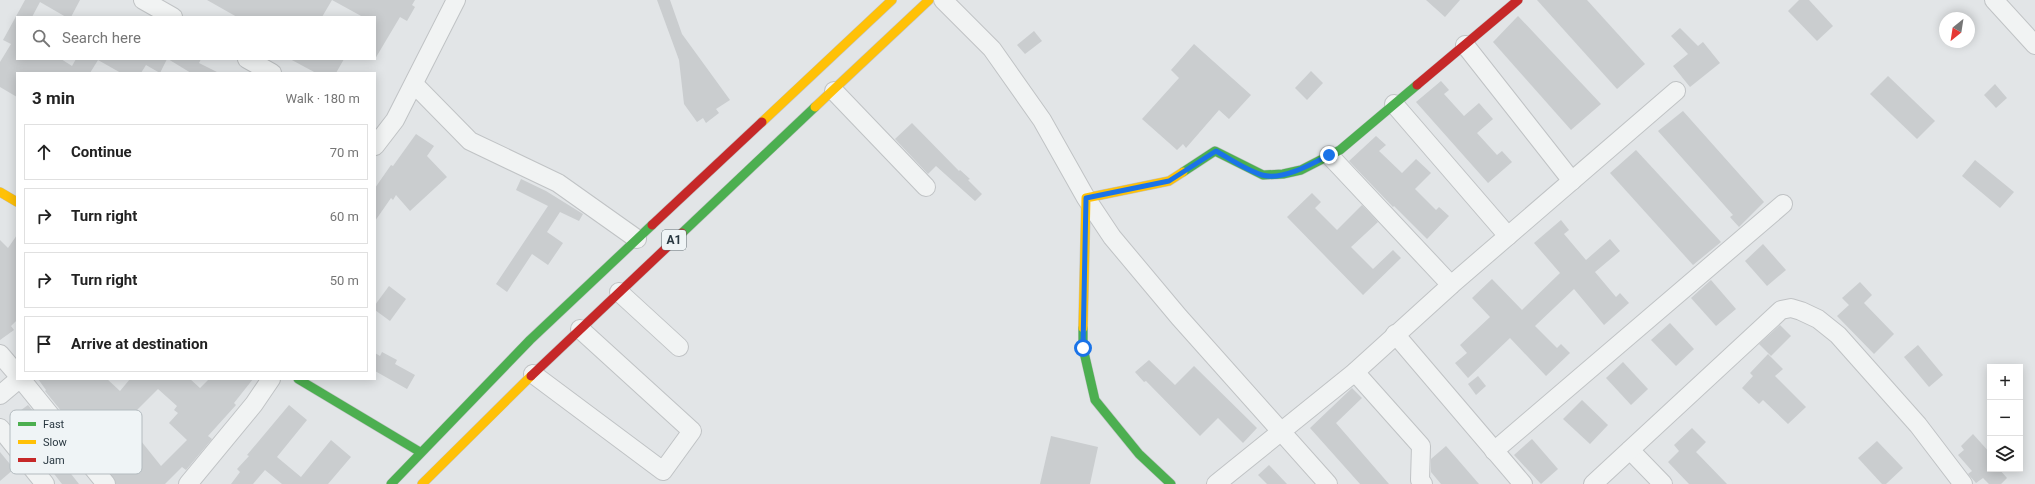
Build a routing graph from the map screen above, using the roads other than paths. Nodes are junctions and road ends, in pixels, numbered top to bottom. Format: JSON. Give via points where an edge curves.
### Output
{"nodes":[{"id":1,"x":143,"y":0,"type":"edge"},
{"id":2,"x":456,"y":0,"type":"edge"},
{"id":3,"x":892,"y":0,"type":"edge"},
{"id":4,"x":929,"y":0,"type":"edge"},
{"id":5,"x":943,"y":0,"type":"edge"},
{"id":6,"x":1518,"y":0,"type":"edge"},
{"id":7,"x":1994,"y":0,"type":"edge"},
{"id":8,"x":165,"y":9,"type":"edge"},
{"id":9,"x":1465,"y":45,"type":"junction"},
{"id":10,"x":2035,"y":45,"type":"edge"},
{"id":11,"x":249,"y":60,"type":"edge"},
{"id":12,"x":270,"y":72,"type":"edge"},
{"id":13,"x":414,"y":84,"type":"junction"},
{"id":14,"x":834,"y":91,"type":"junction"},
{"id":15,"x":1676,"y":91,"type":"dead end"},
{"id":16,"x":1394,"y":104,"type":"junction"},
{"id":17,"x":378,"y":138,"type":"edge"},
{"id":18,"x":1329,"y":155,"type":"junction"},
{"id":19,"x":1572,"y":181,"type":"junction"},
{"id":20,"x":926,"y":188,"type":"dead end"},
{"id":21,"x":0,"y":192,"type":"edge"},
{"id":22,"x":1086,"y":198,"type":"junction"},
{"id":23,"x":16,"y":201,"type":"edge"},
{"id":24,"x":1783,"y":204,"type":"dead end"},
{"id":25,"x":1508,"y":236,"type":"junction"},
{"id":26,"x":637,"y":239,"type":"junction"},
{"id":27,"x":1451,"y":285,"type":"junction"},
{"id":28,"x":619,"y":292,"type":"junction"},
{"id":29,"x":580,"y":329,"type":"junction"},
{"id":30,"x":1395,"y":334,"type":"junction"},
{"id":31,"x":679,"y":347,"type":"dead end"},
{"id":32,"x":0,"y":354,"type":"edge"},
{"id":33,"x":1355,"y":372,"type":"junction"},
{"id":34,"x":16,"y":373,"type":"edge"},
{"id":35,"x":533,"y":374,"type":"junction"},
{"id":36,"x":19,"y":380,"type":"edge"},
{"id":37,"x":21,"y":380,"type":"edge"},
{"id":38,"x":270,"y":380,"type":"edge"},
{"id":39,"x":300,"y":380,"type":"edge"},
{"id":40,"x":0,"y":395,"type":"edge"},
{"id":41,"x":45,"y":410,"type":"edge"},
{"id":42,"x":0,"y":428,"type":"edge"},
{"id":43,"x":1283,"y":431,"type":"junction"},
{"id":44,"x":10,"y":440,"type":"edge"},
{"id":45,"x":1494,"y":450,"type":"junction"},
{"id":46,"x":1630,"y":450,"type":"junction"},
{"id":47,"x":420,"y":452,"type":"junction"},
{"id":48,"x":37,"y":474,"type":"edge"},
{"id":49,"x":98,"y":474,"type":"edge"},
{"id":50,"x":45,"y":484,"type":"edge"},
{"id":51,"x":106,"y":484,"type":"edge"},
{"id":52,"x":188,"y":484,"type":"edge"},
{"id":53,"x":391,"y":484,"type":"edge"},
{"id":54,"x":422,"y":484,"type":"edge"},
{"id":55,"x":1171,"y":484,"type":"edge"},
{"id":56,"x":1216,"y":484,"type":"edge"},
{"id":57,"x":1328,"y":484,"type":"edge"},
{"id":58,"x":1423,"y":484,"type":"edge"},
{"id":59,"x":1523,"y":484,"type":"edge"},
{"id":60,"x":1593,"y":484,"type":"edge"},
{"id":61,"x":1663,"y":484,"type":"edge"},
{"id":62,"x":1963,"y":484,"type":"edge"}],
"edges":[{"from":1,"to":8,"type":"street"},
{"from":2,"to":13,"type":"street"},
{"from":3,"to":26,"type":"main road","number":"A1"},
{"from":4,"to":14,"type":"main road","number":"A1"},
{"from":5,"to":22,"type":"street","via":[[992,48],[1042,120]]},
{"from":6,"to":9,"type":"main road"},
{"from":7,"to":10,"type":"street"},
{"from":9,"to":16,"type":"main road"},
{"from":9,"to":19,"type":"street"},
{"from":11,"to":12,"type":"street"},
{"from":13,"to":17,"type":"street","via":[[395,120]]},
{"from":13,"to":26,"type":"street","via":[[470,141],[558,183]]},
{"from":14,"to":20,"type":"street"},
{"from":14,"to":28,"type":"main road","number":"A1"},
{"from":15,"to":19,"type":"street"},
{"from":16,"to":18,"type":"main road","via":[[1340,150]]},
{"from":16,"to":25,"type":"street"},
{"from":18,"to":22,"type":"main road","via":[[1301,170],[1263,175],[1216,151],[1169,181]]},
{"from":18,"to":27,"type":"street"},
{"from":19,"to":25,"type":"street"},
{"from":21,"to":23,"type":"main road"},
{"from":22,"to":43,"type":"street","via":[[1112,237],[1179,317]]},
{"from":22,"to":55,"type":"main road","via":[[1083,348],[1095,400],[1139,454]]},
{"from":24,"to":45,"type":"street"},
{"from":25,"to":27,"type":"street"},
{"from":26,"to":47,"type":"main road","number":"A1","via":[[530,340]]},
{"from":27,"to":30,"type":"street"},
{"from":28,"to":29,"type":"main road","number":"A1"},
{"from":28,"to":31,"type":"street"},
{"from":29,"to":35,"type":"main road","number":"A1"},
{"from":29,"to":35,"type":"street","via":[[692,431],[663,471]]},
{"from":30,"to":33,"type":"street"},
{"from":30,"to":45,"type":"street"},
{"from":32,"to":34,"type":"street"},
{"from":33,"to":43,"type":"street"},
{"from":33,"to":58,"type":"street","via":[[1421,446],[1420,480]]},
{"from":35,"to":54,"type":"main road","number":"A1"},
{"from":36,"to":40,"type":"street"},
{"from":37,"to":41,"type":"street"},
{"from":38,"to":52,"type":"street","via":[[254,404]]},
{"from":39,"to":47,"type":"main road"},
{"from":42,"to":44,"type":"street"},
{"from":43,"to":56,"type":"street"},
{"from":43,"to":57,"type":"street"},
{"from":45,"to":59,"type":"street"},
{"from":46,"to":60,"type":"street"},
{"from":46,"to":61,"type":"street"},
{"from":46,"to":62,"type":"street","via":[[1781,310],[1791,308],[1818,319],[1838,335],[1918,425]]},
{"from":47,"to":53,"type":"main road","number":"A1"},
{"from":48,"to":50,"type":"street"},
{"from":49,"to":51,"type":"street"}]}
